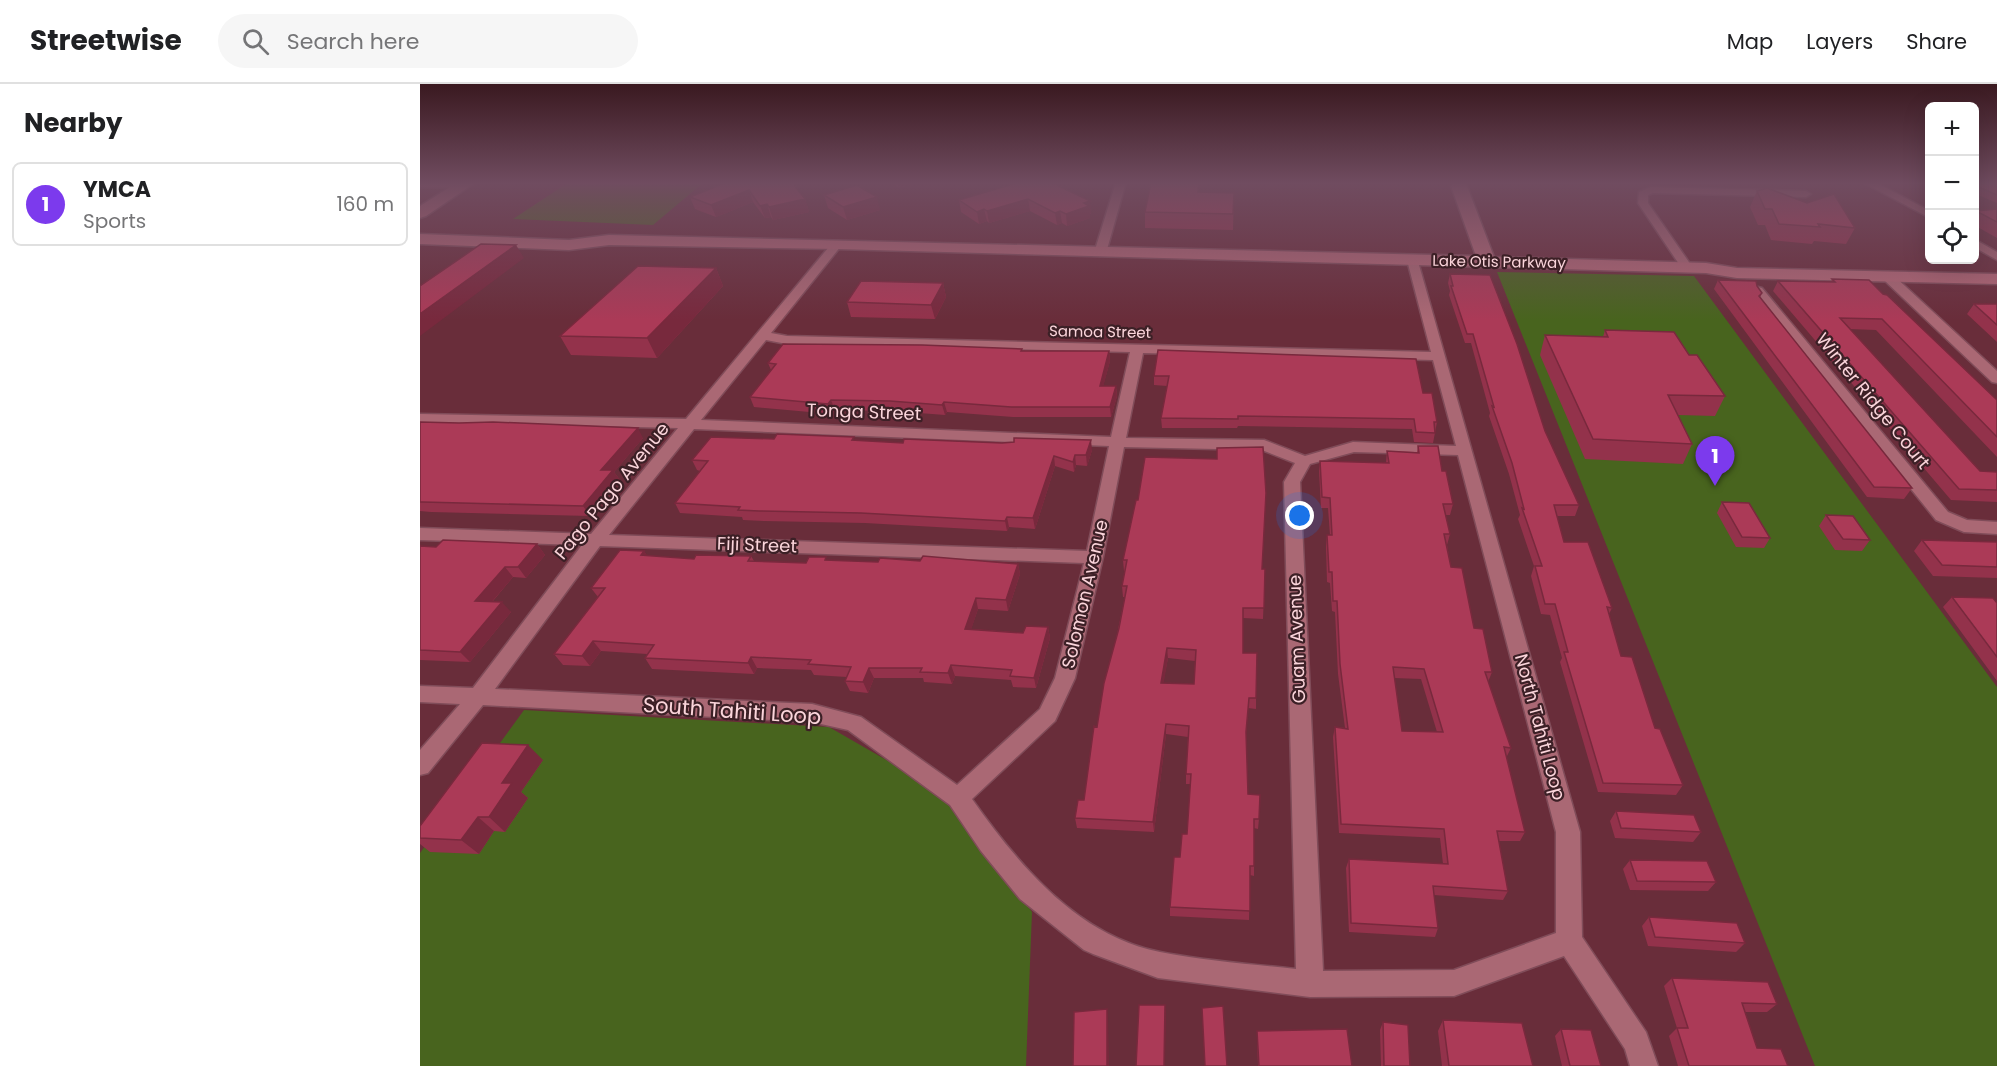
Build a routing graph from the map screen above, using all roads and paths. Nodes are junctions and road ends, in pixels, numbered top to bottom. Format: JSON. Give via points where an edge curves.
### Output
{"nodes":[{"id":1,"x":420,"y":228,"type":"edge"},
{"id":2,"x":1107,"y":228,"type":"edge"},
{"id":3,"x":1474,"y":228,"type":"edge"},
{"id":4,"x":1660,"y":228,"type":"edge"},
{"id":5,"x":420,"y":240,"type":"edge"},
{"id":6,"x":609,"y":240,"type":"junction"},
{"id":7,"x":837,"y":244,"type":"junction"},
{"id":8,"x":1979,"y":245,"type":"edge"},
{"id":9,"x":1100,"y":253,"type":"junction"},
{"id":10,"x":1997,"y":257,"type":"edge"},
{"id":11,"x":1413,"y":260,"type":"junction"},
{"id":12,"x":1486,"y":262,"type":"junction"},
{"id":13,"x":1687,"y":267,"type":"junction"},
{"id":14,"x":1706,"y":268,"type":"junction"},
{"id":15,"x":1997,"y":268,"type":"edge"},
{"id":16,"x":1888,"y":277,"type":"junction"},
{"id":17,"x":1997,"y":279,"type":"edge"},
{"id":18,"x":1758,"y":291,"type":"edge"},
{"id":19,"x":763,"y":335,"type":"junction"},
{"id":20,"x":1137,"y":349,"type":"junction"},
{"id":21,"x":1437,"y":356,"type":"junction"},
{"id":22,"x":1997,"y":379,"type":"edge"},
{"id":23,"x":420,"y":418,"type":"edge"},
{"id":24,"x":691,"y":424,"type":"junction"},
{"id":25,"x":1118,"y":442,"type":"junction"},
{"id":26,"x":1465,"y":451,"type":"junction"},
{"id":27,"x":1304,"y":461,"type":"junction"},
{"id":28,"x":1997,"y":528,"type":"edge"},
{"id":29,"x":420,"y":534,"type":"edge"},
{"id":30,"x":596,"y":539,"type":"junction"},
{"id":31,"x":1094,"y":557,"type":"junction"},
{"id":32,"x":420,"y":694,"type":"edge"},
{"id":33,"x":478,"y":697,"type":"junction"},
{"id":34,"x":420,"y":766,"type":"edge"},
{"id":35,"x":957,"y":798,"type":"junction"},
{"id":36,"x":1569,"y":941,"type":"junction"},
{"id":37,"x":1310,"y":984,"type":"junction"},
{"id":38,"x":1644,"y":1066,"type":"edge"}],
"edges":[{"from":1,"to":6,"type":"main road","name":"Lake Otis Parkway","via":[[582,234]]},
{"from":2,"to":9,"type":"street"},
{"from":3,"to":12,"type":"main road"},
{"from":4,"to":13,"type":"street"},
{"from":5,"to":6,"type":"main road","name":"Lake Otis Parkway","via":[[569,244]]},
{"from":6,"to":7,"type":"main road","name":"Lake Otis Parkway"},
{"from":7,"to":9,"type":"main road","name":"Lake Otis Parkway"},
{"from":7,"to":19,"type":"street","name":"Pago Pago Avenue"},
{"from":8,"to":10,"type":"street"},
{"from":9,"to":11,"type":"main road","name":"Lake Otis Parkway"},
{"from":11,"to":12,"type":"main road","name":"Lake Otis Parkway"},
{"from":11,"to":21,"type":"street","name":"North Tahiti Loop"},
{"from":12,"to":13,"type":"main road","name":"Lake Otis Parkway"},
{"from":13,"to":14,"type":"main road","name":"Lake Otis Parkway"},
{"from":14,"to":15,"type":"main road","name":"Lake Otis Parkway","via":[[1727,262]]},
{"from":14,"to":16,"type":"main road","name":"Lake Otis Parkway","via":[[1737,273]]},
{"from":16,"to":17,"type":"main road","name":"Lake Otis Parkway"},
{"from":16,"to":22,"type":"street"},
{"from":18,"to":28,"type":"street","name":"Winter Ridge Court","via":[[1942,516],[1964,526]]},
{"from":19,"to":20,"type":"street","name":"Samoa Street","via":[[787,340]]},
{"from":19,"to":24,"type":"street","name":"Pago Pago Avenue"},
{"from":20,"to":21,"type":"street","name":"Samoa Street"},
{"from":20,"to":25,"type":"street","name":"Solomon Avenue"},
{"from":21,"to":26,"type":"street","name":"North Tahiti Loop"},
{"from":23,"to":24,"type":"street","name":"Tonga Street"},
{"from":24,"to":25,"type":"street","name":"Tonga Street"},
{"from":24,"to":30,"type":"street","name":"Pago Pago Avenue"},
{"from":25,"to":27,"type":"street","name":"Tonga Street","via":[[1264,445]]},
{"from":25,"to":31,"type":"street","name":"Solomon Avenue"},
{"from":26,"to":27,"type":"street","via":[[1353,447]]},
{"from":26,"to":36,"type":"street","name":"North Tahiti Loop","via":[[1568,832]]},
{"from":27,"to":37,"type":"street","name":"Guam Avenue","via":[[1292,482]]},
{"from":29,"to":30,"type":"street","name":"Fiji Street"},
{"from":30,"to":31,"type":"street","name":"Fiji Street"},
{"from":30,"to":33,"type":"street","name":"Pago Pago Avenue"},
{"from":31,"to":35,"type":"street","name":"Solomon Avenue","via":[[1065,678],[1048,715]]},
{"from":32,"to":33,"type":"street","name":"South Tahiti Loop"},
{"from":33,"to":34,"type":"street","name":"Pago Pago Avenue"},
{"from":33,"to":35,"type":"street","name":"South Tahiti Loop","via":[[812,713],[854,723]]},
{"from":35,"to":37,"type":"street","name":"South Tahiti Loop","via":[[1029,891],[1093,941],[1158,965]]},
{"from":36,"to":37,"type":"street","via":[[1454,983]]},
{"from":36,"to":38,"type":"street","via":[[1636,1042]]}]}
